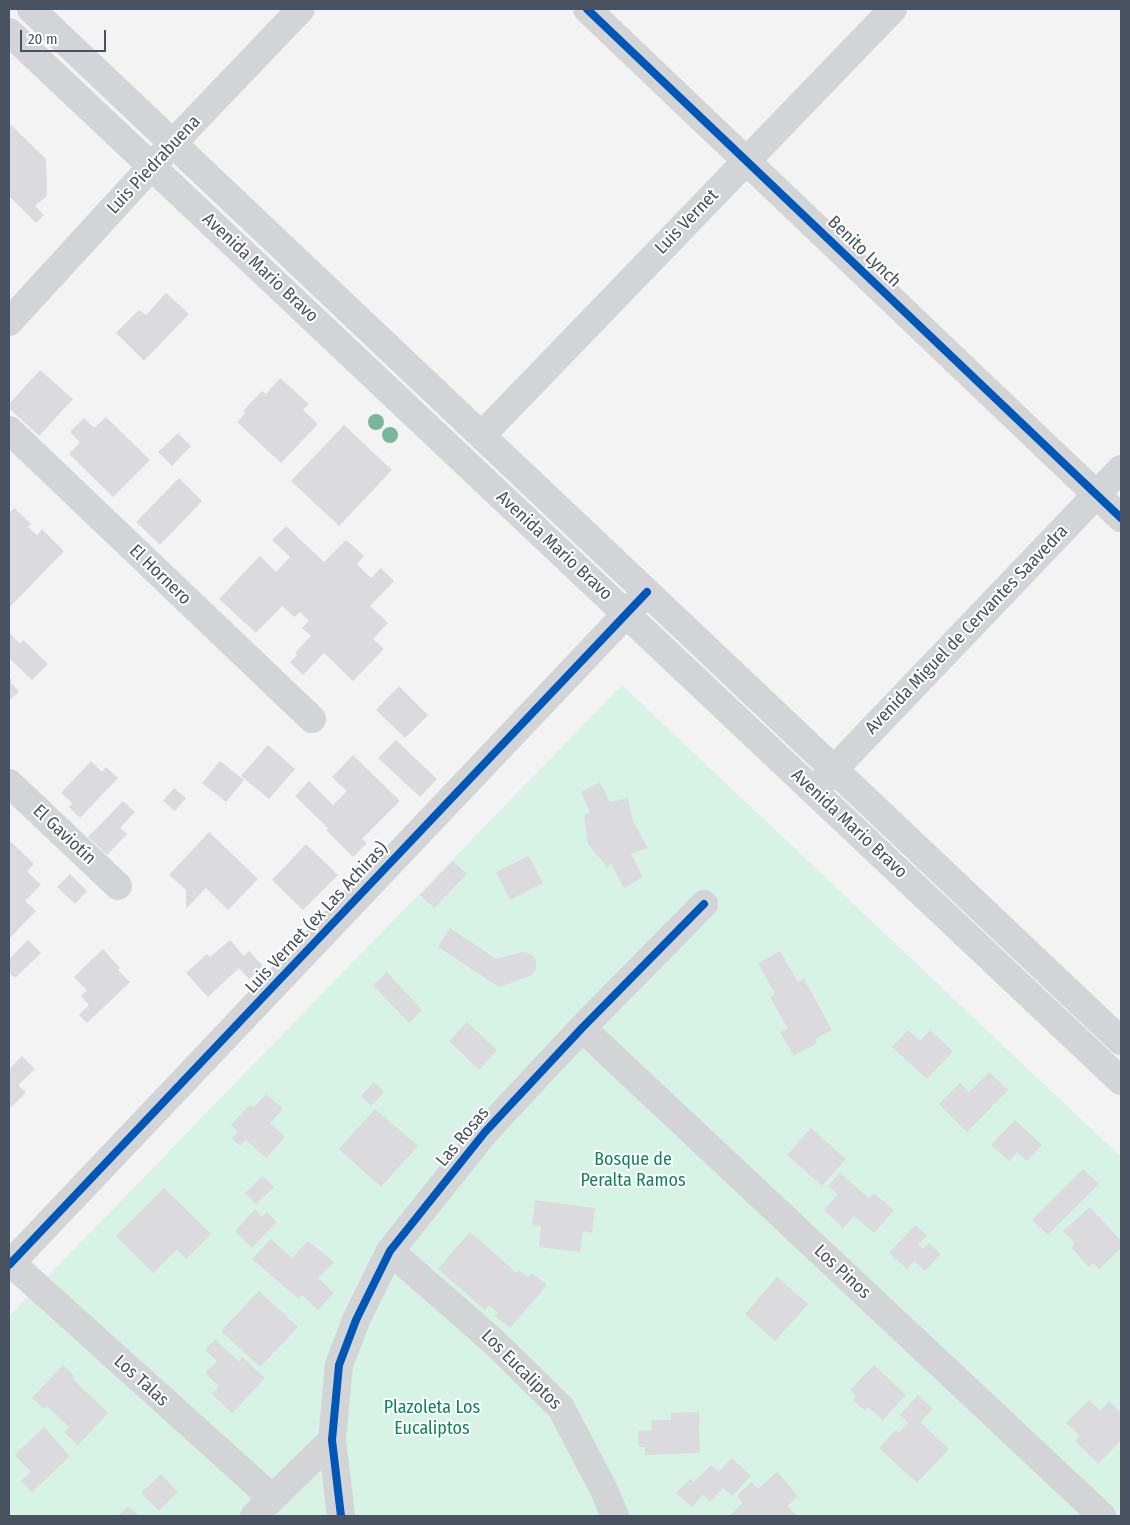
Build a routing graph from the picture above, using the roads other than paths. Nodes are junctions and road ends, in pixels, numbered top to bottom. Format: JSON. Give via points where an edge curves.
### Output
{"nodes":[{"id":1,"x":31,"y":9,"type":"edge"},
{"id":2,"x":301,"y":9,"type":"edge"},
{"id":3,"x":587,"y":9,"type":"edge"},
{"id":4,"x":893,"y":9,"type":"edge"},
{"id":5,"x":9,"y":32,"type":"edge"},
{"id":6,"x":174,"y":144,"type":"junction"},
{"id":7,"x":746,"y":161,"type":"junction"},
{"id":8,"x":152,"y":167,"type":"junction"},
{"id":9,"x":9,"y":322,"type":"edge"},
{"id":10,"x":9,"y":430,"type":"edge"},
{"id":11,"x":482,"y":435,"type":"junction"},
{"id":12,"x":1121,"y":469,"type":"edge"},
{"id":13,"x":1097,"y":494,"type":"junction"},
{"id":14,"x":1121,"y":518,"type":"edge"},
{"id":15,"x":647,"y":592,"type":"junction"},
{"id":16,"x":626,"y":614,"type":"junction"},
{"id":17,"x":312,"y":719,"type":"dead end"},
{"id":18,"x":834,"y":769,"type":"junction"},
{"id":19,"x":9,"y":783,"type":"edge"},
{"id":20,"x":814,"y":791,"type":"junction"},
{"id":21,"x":118,"y":886,"type":"dead end"},
{"id":22,"x":704,"y":904,"type":"dead end"},
{"id":23,"x":582,"y":1028,"type":"junction"},
{"id":24,"x":1121,"y":1041,"type":"edge"},
{"id":25,"x":1121,"y":1081,"type":"edge"},
{"id":26,"x":390,"y":1251,"type":"junction"},
{"id":27,"x":9,"y":1263,"type":"edge"},
{"id":28,"x":332,"y":1440,"type":"junction"},
{"id":29,"x":263,"y":1507,"type":"edge"},
{"id":30,"x":341,"y":1516,"type":"edge"},
{"id":31,"x":616,"y":1516,"type":"edge"},
{"id":32,"x":1102,"y":1516,"type":"edge"}],
"edges":[{"from":1,"to":6,"type":"main road","name":"Avenida Mario Bravo"},
{"from":2,"to":6,"type":"street","name":"Luis Piedrabuena"},
{"from":3,"to":7,"type":"street","name":"Benito Lynch"},
{"from":4,"to":7,"type":"street","name":"Luis Vernet"},
{"from":5,"to":8,"type":"main road","name":"Avenida Mario Bravo"},
{"from":6,"to":8,"type":"street","name":"Luis Piedrabuena"},
{"from":6,"to":11,"type":"main road","name":"Avenida Mario Bravo"},
{"from":7,"to":11,"type":"street","name":"Luis Vernet"},
{"from":7,"to":13,"type":"street","name":"Benito Lynch"},
{"from":8,"to":9,"type":"street","name":"Luis Piedrabuena"},
{"from":8,"to":16,"type":"main road","name":"Avenida Mario Bravo"},
{"from":10,"to":17,"type":"street","name":"El Hornero"},
{"from":11,"to":15,"type":"main road","name":"Avenida Mario Bravo"},
{"from":12,"to":13,"type":"main road","name":"Avenida Miguel de Cervantes Saavedra"},
{"from":13,"to":14,"type":"street","name":"Benito Lynch"},
{"from":13,"to":18,"type":"main road","name":"Avenida Miguel de Cervantes Saavedra"},
{"from":15,"to":16,"type":"street","name":"Luis Vernet (ex Las Achiras)"},
{"from":15,"to":18,"type":"main road","name":"Avenida Mario Bravo"},
{"from":16,"to":20,"type":"main road","name":"Avenida Mario Bravo"},
{"from":16,"to":27,"type":"street","name":"Luis Vernet (ex Las Achiras)"},
{"from":18,"to":20,"type":"main road","name":"Avenida Miguel de Cervantes Saavedra"},
{"from":18,"to":24,"type":"main road","name":"Avenida Mario Bravo"},
{"from":19,"to":21,"type":"street","name":"El Gaviotín"},
{"from":20,"to":25,"type":"main road","name":"Avenida Mario Bravo"},
{"from":22,"to":23,"type":"street","name":"Las Rosas"},
{"from":23,"to":26,"type":"street","name":"Las Rosas","via":[[485,1132]]},
{"from":23,"to":32,"type":"street","name":"Los Pinos"},
{"from":26,"to":28,"type":"street","name":"Las Rosas","via":[[356,1320],[340,1365]]},
{"from":26,"to":31,"type":"street","name":"Los Eucaliptos","via":[[493,1341],[561,1408]]},
{"from":27,"to":29,"type":"street","name":"Los Talas"},
{"from":28,"to":29,"type":"street"},
{"from":28,"to":30,"type":"street","name":"Las Rosas"}]}
